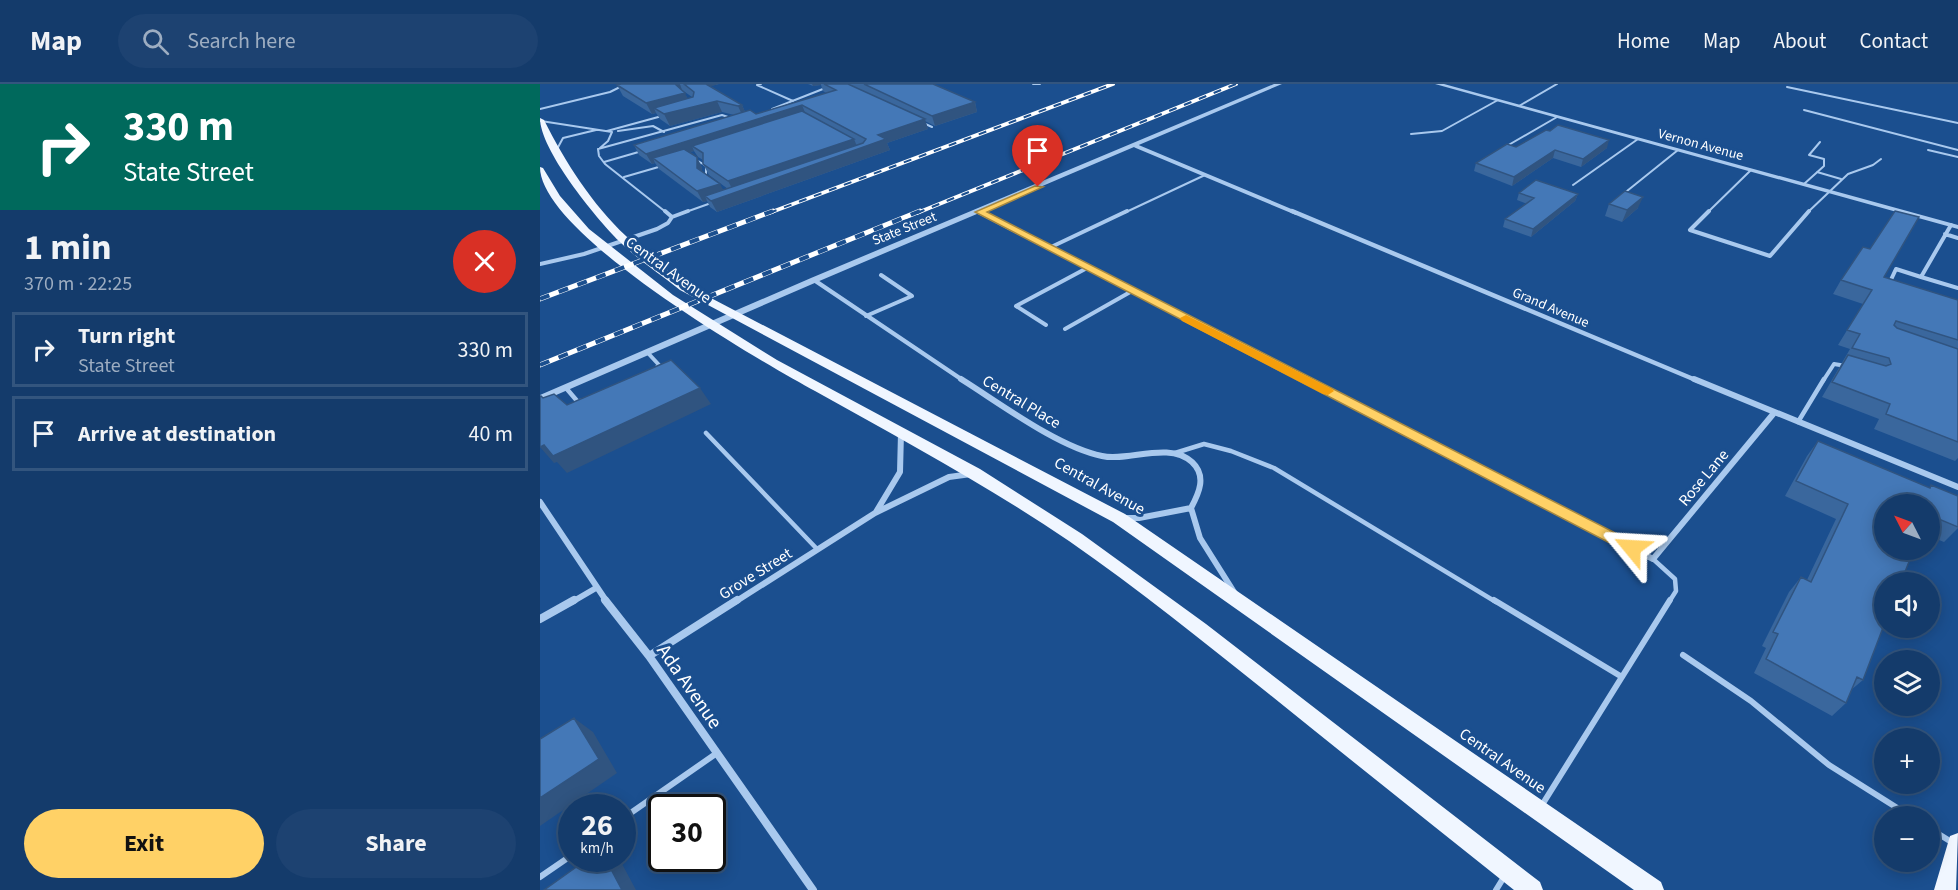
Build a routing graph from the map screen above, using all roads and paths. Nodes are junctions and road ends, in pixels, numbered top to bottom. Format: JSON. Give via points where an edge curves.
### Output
{"nodes":[{"id":1,"x":626,"y":84,"type":"edge"},
{"id":2,"x":761,"y":84,"type":"edge"},
{"id":3,"x":1033,"y":84,"type":"edge"},
{"id":4,"x":1040,"y":84,"type":"edge"},
{"id":5,"x":1279,"y":84,"type":"edge"},
{"id":6,"x":1438,"y":84,"type":"edge"},
{"id":7,"x":1557,"y":84,"type":"edge"},
{"id":8,"x":831,"y":87,"type":"edge"},
{"id":9,"x":1787,"y":87,"type":"dead end"},
{"id":10,"x":1498,"y":100,"type":"junction"},
{"id":11,"x":793,"y":101,"type":"junction"},
{"id":12,"x":1520,"y":106,"type":"junction"},
{"id":13,"x":540,"y":109,"type":"edge"},
{"id":14,"x":1804,"y":110,"type":"dead end"},
{"id":15,"x":763,"y":113,"type":"edge"},
{"id":16,"x":662,"y":116,"type":"edge"},
{"id":17,"x":1557,"y":117,"type":"junction"},
{"id":18,"x":732,"y":118,"type":"edge"},
{"id":19,"x":912,"y":118,"type":"edge"},
{"id":20,"x":540,"y":121,"type":"edge"},
{"id":21,"x":1958,"y":123,"type":"edge"},
{"id":22,"x":932,"y":127,"type":"edge"},
{"id":23,"x":598,"y":129,"type":"junction"},
{"id":24,"x":607,"y":130,"type":"junction"},
{"id":25,"x":612,"y":132,"type":"junction"},
{"id":26,"x":664,"y":132,"type":"junction"},
{"id":27,"x":1411,"y":134,"type":"dead end"},
{"id":28,"x":1638,"y":139,"type":"junction"},
{"id":29,"x":1820,"y":142,"type":"dead end"},
{"id":30,"x":1137,"y":146,"type":"junction"},
{"id":31,"x":598,"y":149,"type":"junction"},
{"id":32,"x":651,"y":149,"type":"edge"},
{"id":33,"x":1678,"y":150,"type":"junction"},
{"id":34,"x":1928,"y":150,"type":"dead end"},
{"id":35,"x":1958,"y":150,"type":"edge"},
{"id":36,"x":555,"y":151,"type":"junction"},
{"id":37,"x":1496,"y":152,"type":"edge"},
{"id":38,"x":694,"y":155,"type":"edge"},
{"id":39,"x":1958,"y":157,"type":"edge"},
{"id":40,"x":1881,"y":159,"type":"dead end"},
{"id":41,"x":604,"y":162,"type":"junction"},
{"id":42,"x":665,"y":165,"type":"edge"},
{"id":43,"x":540,"y":170,"type":"edge"},
{"id":44,"x":1751,"y":170,"type":"junction"},
{"id":45,"x":1817,"y":172,"type":"junction"},
{"id":46,"x":1205,"y":175,"type":"junction"},
{"id":47,"x":624,"y":177,"type":"junction"},
{"id":48,"x":1841,"y":179,"type":"junction"},
{"id":49,"x":714,"y":183,"type":"edge"},
{"id":50,"x":1804,"y":184,"type":"junction"},
{"id":51,"x":1573,"y":185,"type":"dead end"},
{"id":52,"x":1828,"y":191,"type":"junction"},
{"id":53,"x":1621,"y":196,"type":"edge"},
{"id":54,"x":716,"y":202,"type":"edge"},
{"id":55,"x":979,"y":212,"type":"junction"},
{"id":56,"x":672,"y":217,"type":"junction"},
{"id":57,"x":1954,"y":226,"type":"edge"},
{"id":58,"x":1945,"y":234,"type":"junction"},
{"id":59,"x":1958,"y":238,"type":"edge"},
{"id":60,"x":1048,"y":248,"type":"junction"},
{"id":61,"x":540,"y":264,"type":"edge"},
{"id":62,"x":1087,"y":268,"type":"junction"},
{"id":63,"x":881,"y":275,"type":"dead end"},
{"id":64,"x":1921,"y":277,"type":"junction"},
{"id":65,"x":814,"y":280,"type":"junction"},
{"id":66,"x":1958,"y":288,"type":"edge"},
{"id":67,"x":1886,"y":290,"type":"edge"},
{"id":68,"x":1132,"y":291,"type":"junction"},
{"id":69,"x":866,"y":316,"type":"junction"},
{"id":70,"x":1046,"y":325,"type":"dead end"},
{"id":71,"x":1065,"y":329,"type":"dead end"},
{"id":72,"x":647,"y":352,"type":"junction"},
{"id":73,"x":1851,"y":368,"type":"edge"},
{"id":74,"x":650,"y":370,"type":"edge"},
{"id":75,"x":566,"y":388,"type":"junction"},
{"id":76,"x":588,"y":398,"type":"edge"},
{"id":77,"x":540,"y":399,"type":"edge"},
{"id":78,"x":1774,"y":413,"type":"junction"},
{"id":79,"x":1798,"y":422,"type":"junction"},
{"id":80,"x":901,"y":432,"type":"junction"},
{"id":81,"x":706,"y":433,"type":"dead end"},
{"id":82,"x":1170,"y":454,"type":"junction"},
{"id":83,"x":975,"y":473,"type":"junction"},
{"id":84,"x":1958,"y":487,"type":"edge"},
{"id":85,"x":540,"y":502,"type":"edge"},
{"id":86,"x":1191,"y":508,"type":"junction"},
{"id":87,"x":875,"y":513,"type":"junction"},
{"id":88,"x":1119,"y":518,"type":"junction"},
{"id":89,"x":817,"y":549,"type":"junction"},
{"id":90,"x":1653,"y":559,"type":"junction"},
{"id":91,"x":596,"y":588,"type":"junction"},
{"id":92,"x":1238,"y":599,"type":"junction"},
{"id":93,"x":540,"y":619,"type":"edge"},
{"id":94,"x":1683,"y":655,"type":"dead end"},
{"id":95,"x":649,"y":656,"type":"junction"},
{"id":96,"x":1622,"y":677,"type":"junction"},
{"id":97,"x":717,"y":753,"type":"junction"},
{"id":98,"x":1894,"y":806,"type":"edge"},
{"id":99,"x":636,"y":809,"type":"edge"},
{"id":100,"x":1539,"y":810,"type":"junction"},
{"id":101,"x":1940,"y":834,"type":"edge"},
{"id":102,"x":1958,"y":845,"type":"edge"},
{"id":103,"x":558,"y":865,"type":"edge"},
{"id":104,"x":1508,"y":871,"type":"junction"},
{"id":105,"x":540,"y":877,"type":"edge"},
{"id":106,"x":813,"y":890,"type":"edge"},
{"id":107,"x":1496,"y":890,"type":"edge"},
{"id":108,"x":1532,"y":890,"type":"edge"},
{"id":109,"x":1653,"y":890,"type":"edge"},
{"id":110,"x":1945,"y":890,"type":"edge"}],
"edges":[{"from":1,"to":13,"type":"lane","via":[[610,92]]},
{"from":2,"to":11,"type":"lane","via":[[757,85]]},
{"from":3,"to":4,"type":"lane"},
{"from":5,"to":30,"type":"street","name":"State Street"},
{"from":6,"to":10,"type":"street","name":"Vernon Avenue"},
{"from":7,"to":12,"type":"lane"},
{"from":8,"to":11,"type":"lane","via":[[811,90]]},
{"from":9,"to":21,"type":"lane"},
{"from":10,"to":12,"type":"street","name":"Vernon Avenue"},
{"from":10,"to":27,"type":"lane","via":[[1442,131]]},
{"from":11,"to":15,"type":"lane"},
{"from":12,"to":17,"type":"street","name":"Vernon Avenue"},
{"from":14,"to":35,"type":"lane"},
{"from":16,"to":24,"type":"lane"},
{"from":17,"to":28,"type":"street","name":"Vernon Avenue"},
{"from":17,"to":37,"type":"lane"},
{"from":18,"to":26,"type":"lane","via":[[722,115]]},
{"from":19,"to":22,"type":"lane"},
{"from":20,"to":23,"type":"lane"},
{"from":20,"to":36,"type":"main road","name":"Central Avenue"},
{"from":23,"to":24,"type":"lane"},
{"from":23,"to":36,"type":"lane","via":[[563,138]]},
{"from":24,"to":25,"type":"lane"},
{"from":25,"to":26,"type":"lane","via":[[653,126]]},
{"from":25,"to":31,"type":"lane"},
{"from":26,"to":31,"type":"lane"},
{"from":28,"to":33,"type":"street","name":"Vernon Avenue"},
{"from":28,"to":51,"type":"lane"},
{"from":29,"to":45,"type":"lane","via":[[1809,155],[1824,159],[1824,166]]},
{"from":30,"to":46,"type":"street","name":"Grand Avenue"},
{"from":30,"to":55,"type":"street","name":"State Street"},
{"from":31,"to":41,"type":"lane"},
{"from":32,"to":41,"type":"lane"},
{"from":33,"to":44,"type":"street","name":"Vernon Avenue"},
{"from":33,"to":53,"type":"lane"},
{"from":34,"to":39,"type":"lane"},
{"from":36,"to":88,"type":"main road","name":"Central Avenue","via":[[621,238],[684,288]]},
{"from":38,"to":49,"type":"lane","via":[[690,156],[706,166],[705,177]]},
{"from":40,"to":48,"type":"lane"},
{"from":41,"to":47,"type":"lane"},
{"from":42,"to":47,"type":"lane"},
{"from":43,"to":80,"type":"main road","name":"Central Avenue","via":[[556,197],[585,231],[669,297],[738,342]]},
{"from":44,"to":50,"type":"street","name":"Vernon Avenue"},
{"from":44,"to":52,"type":"lane","via":[[1690,230],[1770,256]]},
{"from":45,"to":48,"type":"lane"},
{"from":45,"to":50,"type":"lane"},
{"from":46,"to":60,"type":"lane"},
{"from":46,"to":78,"type":"street","name":"Grand Avenue"},
{"from":47,"to":56,"type":"lane"},
{"from":48,"to":52,"type":"lane"},
{"from":50,"to":52,"type":"street","name":"Vernon Avenue"},
{"from":52,"to":57,"type":"street","name":"Vernon Avenue"},
{"from":54,"to":56,"type":"lane"},
{"from":55,"to":60,"type":"street"},
{"from":55,"to":65,"type":"street","name":"State Street"},
{"from":56,"to":61,"type":"lane","via":[[669,223],[651,230],[560,262]]},
{"from":57,"to":58,"type":"lane"},
{"from":58,"to":59,"type":"lane"},
{"from":58,"to":64,"type":"lane"},
{"from":60,"to":62,"type":"street"},
{"from":62,"to":68,"type":"street"},
{"from":62,"to":70,"type":"lane","via":[[1016,306]]},
{"from":63,"to":69,"type":"lane","via":[[912,296]]},
{"from":64,"to":66,"type":"lane"},
{"from":64,"to":67,"type":"lane","via":[[1896,269]]},
{"from":65,"to":69,"type":"street","name":"Central Place"},
{"from":65,"to":72,"type":"street","name":"State Street"},
{"from":68,"to":71,"type":"lane"},
{"from":68,"to":90,"type":"street"},
{"from":69,"to":82,"type":"street","name":"Central Place","via":[[946,372],[1071,446],[1099,456]]},
{"from":72,"to":74,"type":"lane","via":[[660,366]]},
{"from":72,"to":75,"type":"street","name":"State Street"},
{"from":73,"to":79,"type":"lane","via":[[1834,364]]},
{"from":75,"to":76,"type":"lane","via":[[578,402]]},
{"from":75,"to":77,"type":"street","name":"State Street"},
{"from":78,"to":79,"type":"street","name":"Grand Avenue"},
{"from":78,"to":90,"type":"street","name":"Rose Lane"},
{"from":79,"to":84,"type":"street","name":"Grand Avenue"},
{"from":80,"to":83,"type":"main road","name":"Central Avenue"},
{"from":80,"to":87,"type":"street","via":[[900,472]]},
{"from":81,"to":89,"type":"lane"},
{"from":82,"to":86,"type":"street","name":"Central Place","via":[[1184,456],[1200,476],[1201,489]]},
{"from":82,"to":96,"type":"lane","via":[[1204,444],[1274,468]]},
{"from":83,"to":87,"type":"street","name":"Grove Street","via":[[949,477]]},
{"from":83,"to":104,"type":"main road","name":"Central Avenue","via":[[1076,538],[1200,629]]},
{"from":85,"to":91,"type":"street","name":"Ada Avenue"},
{"from":86,"to":88,"type":"street"},
{"from":86,"to":92,"type":"street","via":[[1200,538]]},
{"from":87,"to":89,"type":"street","name":"Grove Street"},
{"from":88,"to":92,"type":"main road","name":"Central Avenue"},
{"from":89,"to":95,"type":"street","name":"Grove Street"},
{"from":90,"to":96,"type":"lane","via":[[1675,579],[1676,591]]},
{"from":91,"to":93,"type":"street"},
{"from":91,"to":95,"type":"street","name":"Ada Avenue"},
{"from":92,"to":100,"type":"main road","name":"Central Avenue"},
{"from":94,"to":98,"type":"lane","via":[[1751,701],[1829,765]]},
{"from":95,"to":97,"type":"street","name":"Ada Avenue"},
{"from":96,"to":100,"type":"lane"},
{"from":97,"to":99,"type":"lane"},
{"from":97,"to":106,"type":"street","name":"Ada Avenue"},
{"from":100,"to":109,"type":"main road","name":"Central Avenue"},
{"from":101,"to":102,"type":"lane"},
{"from":102,"to":110,"type":"main road"},
{"from":103,"to":105,"type":"lane"},
{"from":104,"to":107,"type":"lane"},
{"from":104,"to":108,"type":"main road","name":"Central Avenue"}]}
